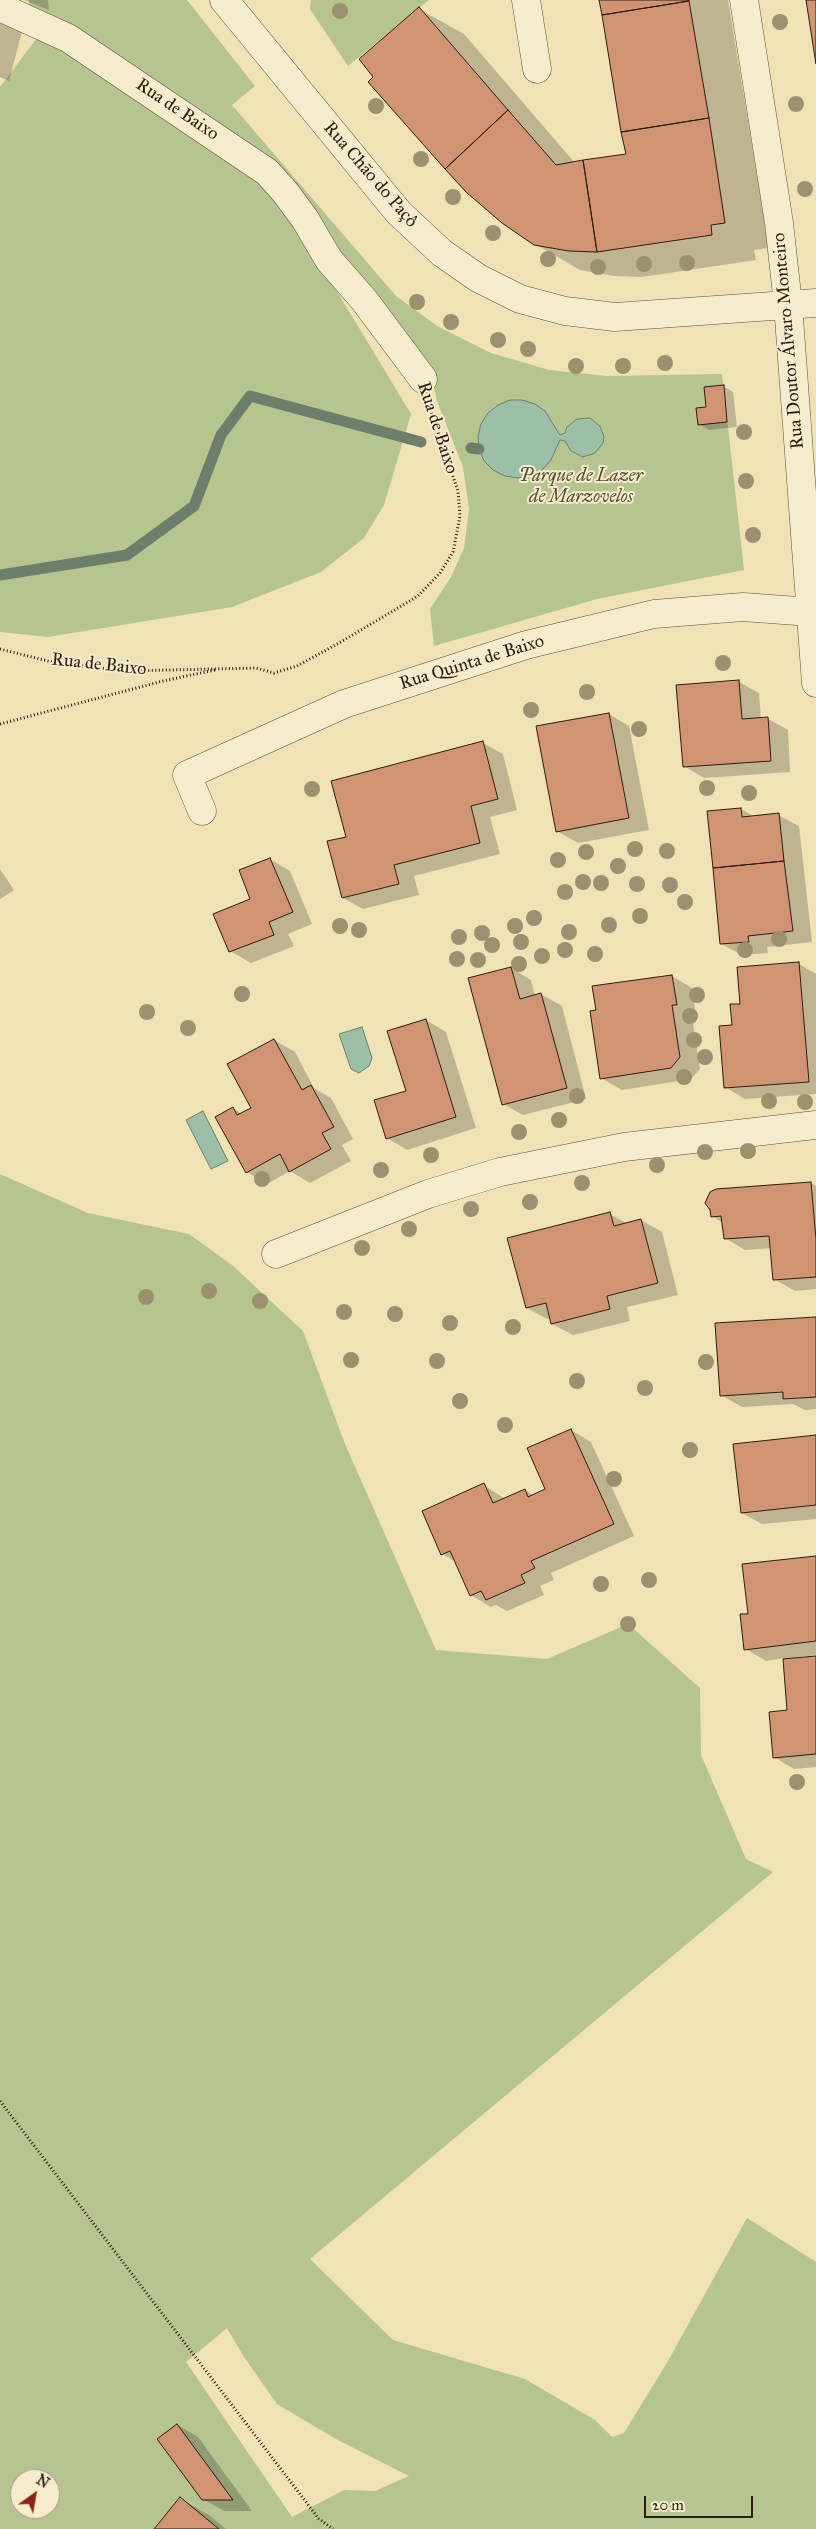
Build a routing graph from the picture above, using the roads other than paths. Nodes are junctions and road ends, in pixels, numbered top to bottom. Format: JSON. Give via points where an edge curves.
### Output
{"nodes":[{"id":1,"x":526,"y":0,"type":"edge"},
{"id":2,"x":744,"y":0,"type":"edge"},
{"id":3,"x":233,"y":3,"type":"edge"},
{"id":4,"x":0,"y":7,"type":"edge"},
{"id":5,"x":537,"y":69,"type":"dead end"},
{"id":6,"x":816,"y":303,"type":"edge"},
{"id":7,"x":788,"y":304,"type":"junction"},
{"id":8,"x":423,"y":379,"type":"road end"},
{"id":9,"x":811,"y":612,"type":"junction"},
{"id":10,"x":816,"y":683,"type":"edge"},
{"id":11,"x":202,"y":811,"type":"dead end"},
{"id":12,"x":816,"y":1125,"type":"edge"},
{"id":13,"x":276,"y":1254,"type":"dead end"}],
"edges":[{"from":1,"to":5,"type":"street"},
{"from":2,"to":7,"type":"street","name":"Rua Doutor Álvaro Monteiro","via":[[779,223]]},
{"from":3,"to":7,"type":"street","name":"Rua Chão do Paçô","via":[[399,213],[442,253],[478,278],[520,299],[566,312],[615,317]]},
{"from":4,"to":8,"type":"street","name":"Rua de Baixo","via":[[68,38],[267,172],[305,219],[329,260],[364,300]]},
{"from":6,"to":7,"type":"street","name":"Rua Chão do Paçô"},
{"from":7,"to":9,"type":"street","name":"Rua Doutor Álvaro Monteiro"},
{"from":9,"to":10,"type":"street","name":"Rua Doutor Álvaro Monteiro"},
{"from":9,"to":11,"type":"street","name":"Rua Quinta de Baixo","via":[[744,607],[654,614],[526,645],[362,698],[187,776]]},
{"from":12,"to":13,"type":"street","via":[[624,1147],[500,1172],[428,1194]]}]}
